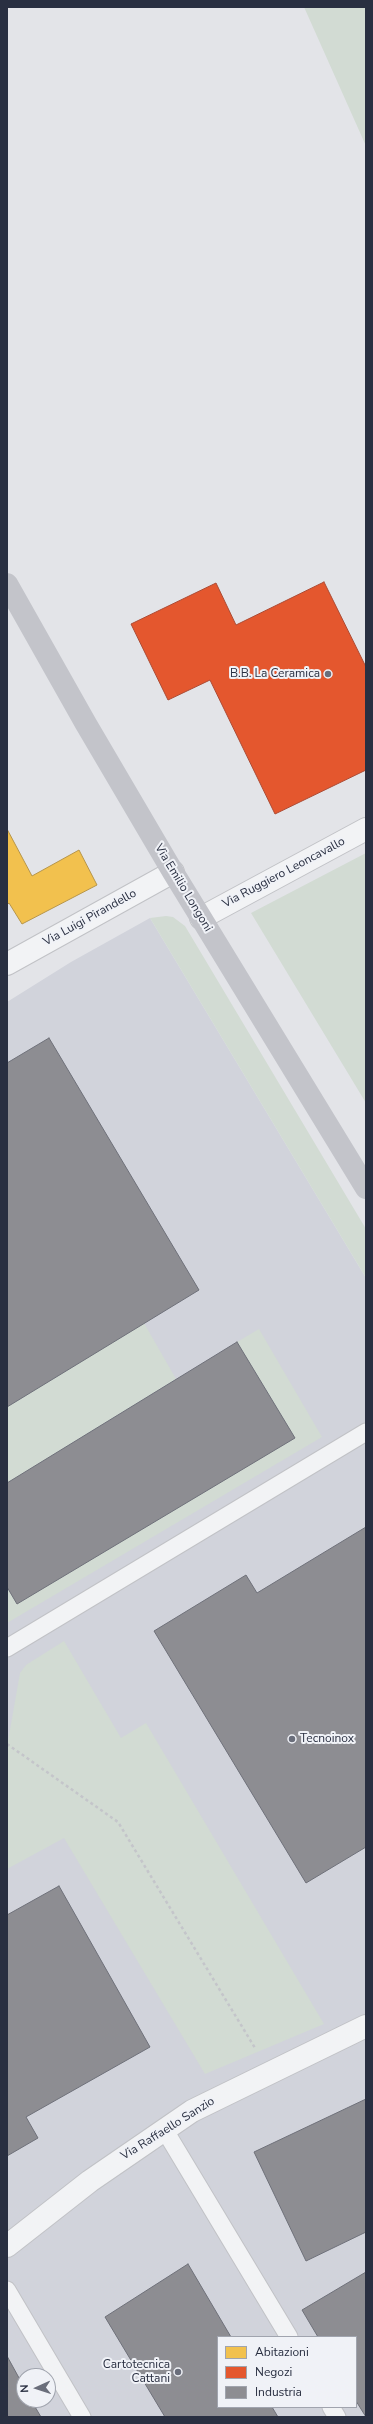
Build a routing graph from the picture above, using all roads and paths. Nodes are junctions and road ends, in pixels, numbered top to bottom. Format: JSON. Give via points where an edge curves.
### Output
{"nodes":[{"id":1,"x":7,"y":584,"type":"edge"},
{"id":2,"x":366,"y":829,"type":"edge"},
{"id":3,"x":173,"y":872,"type":"junction"},
{"id":4,"x":201,"y":918,"type":"junction"},
{"id":5,"x":7,"y":964,"type":"edge"},
{"id":6,"x":366,"y":1188,"type":"edge"},
{"id":7,"x":366,"y":1432,"type":"edge"},
{"id":8,"x":7,"y":1648,"type":"edge"},
{"id":9,"x":7,"y":1744,"type":"edge"},
{"id":10,"x":366,"y":2026,"type":"edge"},
{"id":11,"x":270,"y":2072,"type":"junction"},
{"id":12,"x":164,"y":2129,"type":"junction"},
{"id":13,"x":7,"y":2246,"type":"edge"},
{"id":14,"x":7,"y":2290,"type":"edge"},
{"id":15,"x":288,"y":2336,"type":"edge"},
{"id":16,"x":332,"y":2408,"type":"edge"},
{"id":17,"x":82,"y":2417,"type":"edge"},
{"id":18,"x":337,"y":2417,"type":"edge"}],
"edges":[{"from":1,"to":3,"type":"street","name":"Via Emilio Longoni"},
{"from":2,"to":4,"type":"street","name":"Via Ruggiero Leoncavallo"},
{"from":3,"to":4,"type":"street","name":"Via Emilio Longoni"},
{"from":3,"to":5,"type":"street","name":"Via Luigi Pirandello"},
{"from":4,"to":6,"type":"street","name":"Via Emilio Longoni"},
{"from":7,"to":8,"type":"lane"},
{"from":9,"to":11,"type":"path","via":[[118,1822]]},
{"from":10,"to":11,"type":"street","name":"Via Raffaello Sanzio"},
{"from":11,"to":12,"type":"street","name":"Via Raffaello Sanzio","via":[[192,2111]]},
{"from":12,"to":13,"type":"street","name":"Via Raffaello Sanzio","via":[[90,2181]]},
{"from":12,"to":15,"type":"lane"},
{"from":14,"to":17,"type":"lane"},
{"from":16,"to":18,"type":"lane"}]}
